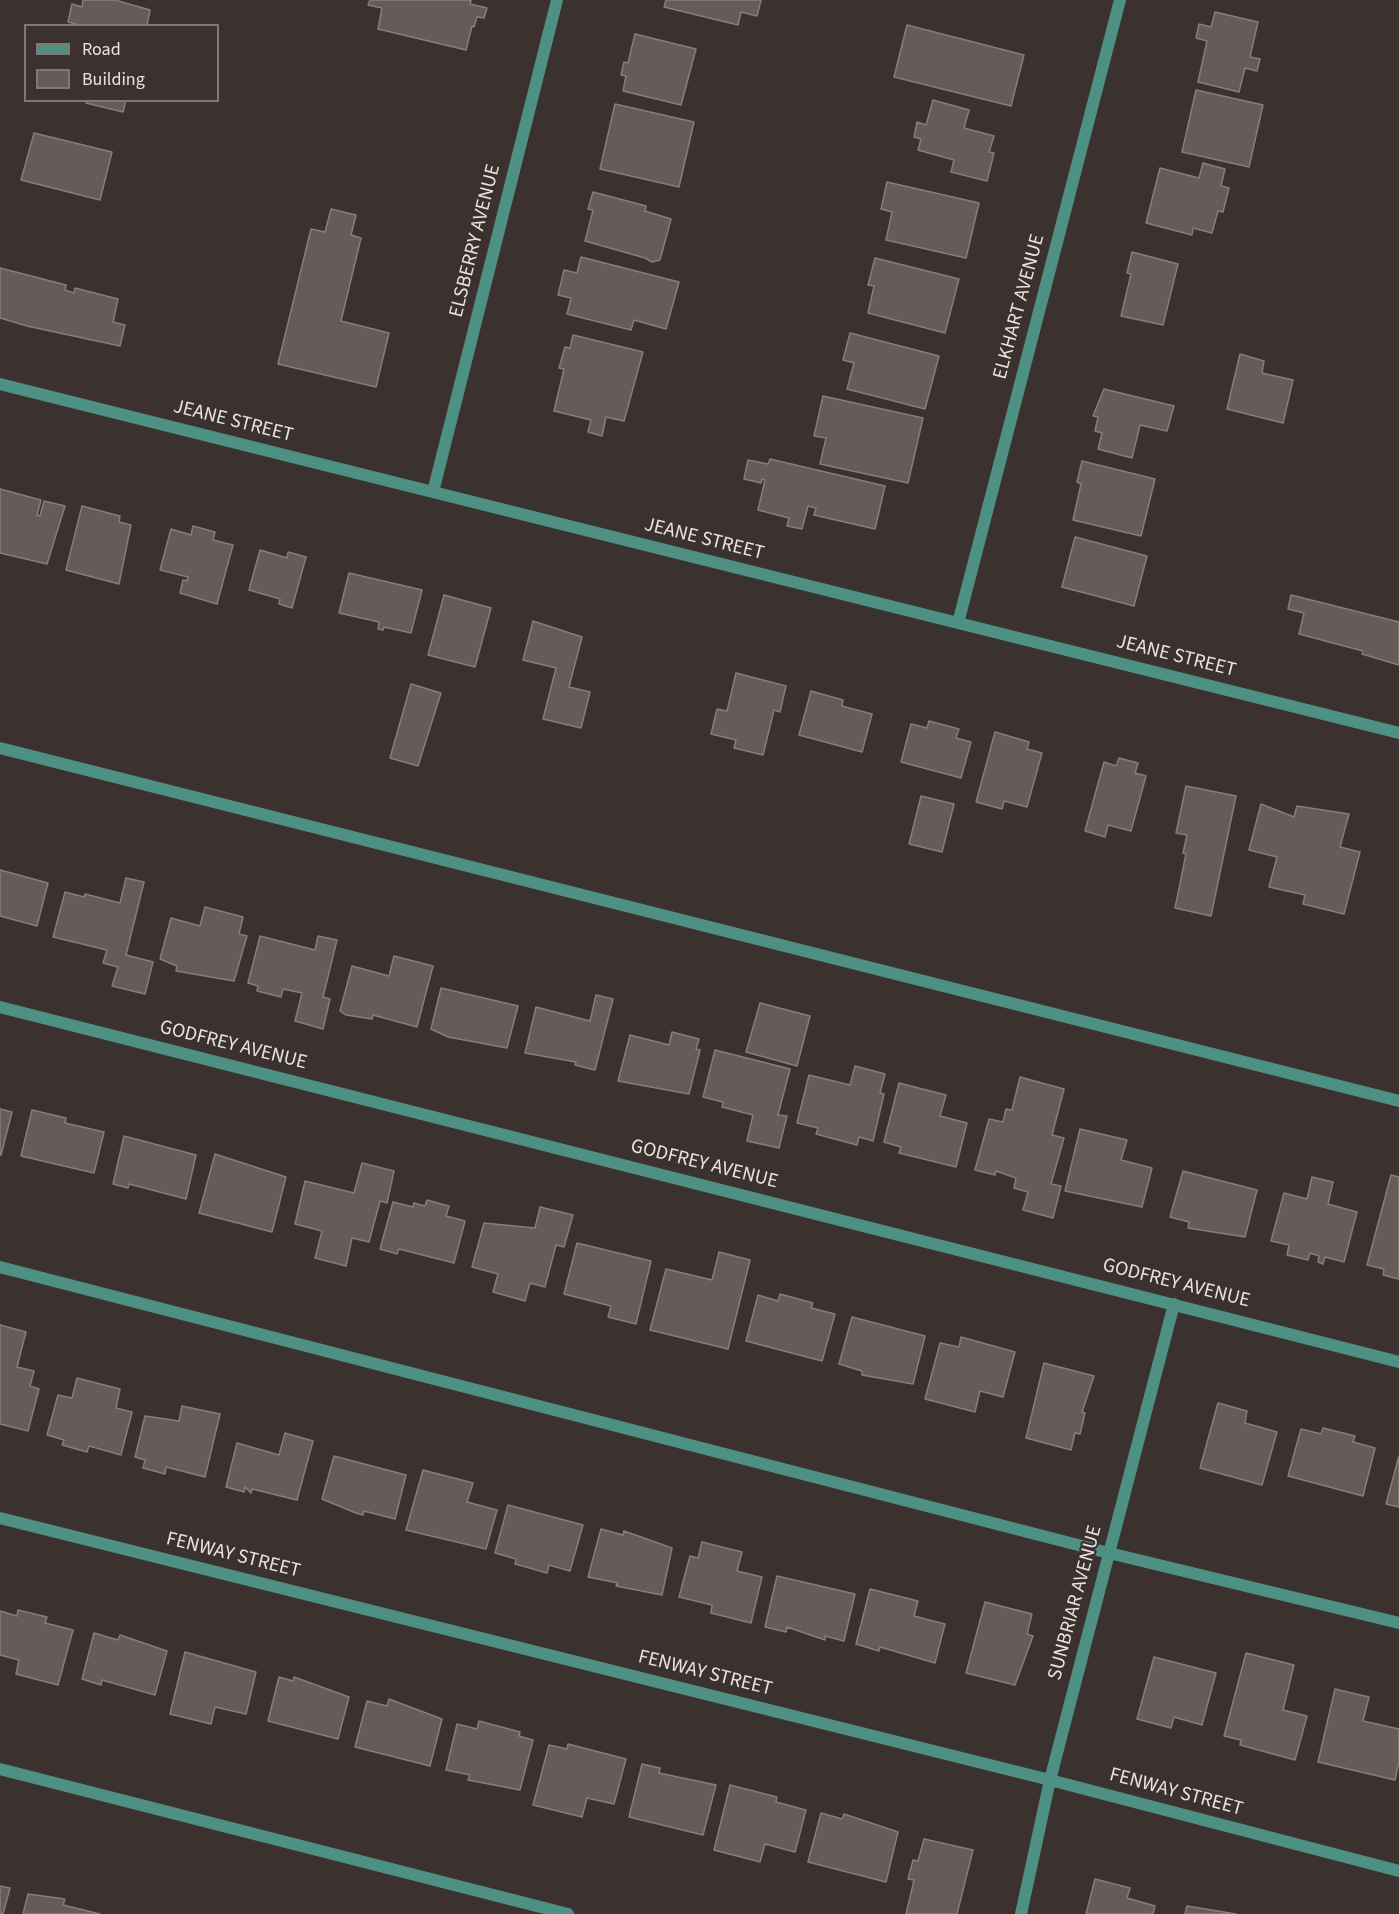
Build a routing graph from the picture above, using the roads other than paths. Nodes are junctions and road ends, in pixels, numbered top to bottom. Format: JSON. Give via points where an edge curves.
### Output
{"nodes":[{"id":1,"x":557,"y":0,"type":"edge"},
{"id":2,"x":1120,"y":0,"type":"edge"},
{"id":3,"x":0,"y":384,"type":"edge"},
{"id":4,"x":432,"y":492,"type":"junction"},
{"id":5,"x":958,"y":623,"type":"junction"},
{"id":6,"x":1399,"y":733,"type":"edge"},
{"id":7,"x":0,"y":748,"type":"edge"},
{"id":8,"x":0,"y":1007,"type":"edge"},
{"id":9,"x":1399,"y":1101,"type":"edge"},
{"id":10,"x":0,"y":1267,"type":"edge"},
{"id":11,"x":1174,"y":1304,"type":"junction"},
{"id":12,"x":1399,"y":1362,"type":"edge"},
{"id":13,"x":0,"y":1518,"type":"edge"},
{"id":14,"x":1108,"y":1553,"type":"junction"},
{"id":15,"x":1399,"y":1623,"type":"edge"},
{"id":16,"x":0,"y":1769,"type":"edge"},
{"id":17,"x":1050,"y":1780,"type":"junction"},
{"id":18,"x":1399,"y":1871,"type":"edge"},
{"id":19,"x":568,"y":1914,"type":"edge"},
{"id":20,"x":1021,"y":1914,"type":"edge"}],
"edges":[{"from":1,"to":4,"type":"street","name":"ELSBERRY AVENUE"},
{"from":2,"to":5,"type":"street","name":"ELKHART AVENUE"},
{"from":3,"to":4,"type":"street","name":"JEANE STREET"},
{"from":4,"to":5,"type":"street","name":"JEANE STREET"},
{"from":5,"to":6,"type":"street","name":"JEANE STREET"},
{"from":7,"to":9,"type":"street"},
{"from":8,"to":11,"type":"street","name":"GODFREY AVENUE"},
{"from":10,"to":14,"type":"street"},
{"from":11,"to":12,"type":"street","name":"GODFREY AVENUE"},
{"from":11,"to":14,"type":"street","name":"SUNBRIAR AVENUE"},
{"from":13,"to":17,"type":"street","name":"FENWAY STREET"},
{"from":14,"to":15,"type":"street"},
{"from":14,"to":17,"type":"street","name":"SUNBRIAR AVENUE"},
{"from":16,"to":19,"type":"street"},
{"from":17,"to":18,"type":"street","name":"FENWAY STREET"},
{"from":17,"to":20,"type":"street","name":"SUNBRIAR AVENUE"}]}
